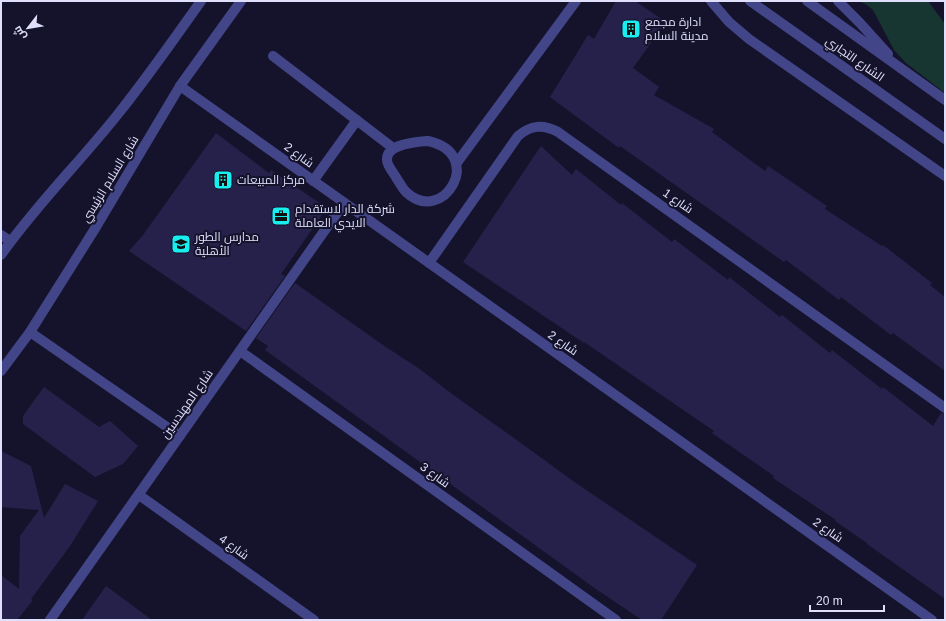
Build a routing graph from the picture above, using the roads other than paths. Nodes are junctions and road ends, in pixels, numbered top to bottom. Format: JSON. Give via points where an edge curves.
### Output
{"nodes":[{"id":1,"x":201,"y":1,"type":"edge"},
{"id":2,"x":241,"y":1,"type":"edge"},
{"id":3,"x":576,"y":1,"type":"edge"},
{"id":4,"x":711,"y":1,"type":"edge"},
{"id":5,"x":750,"y":1,"type":"edge"},
{"id":6,"x":807,"y":1,"type":"edge"},
{"id":7,"x":838,"y":1,"type":"edge"},
{"id":8,"x":273,"y":56,"type":"dead end"},
{"id":9,"x":910,"y":74,"type":"junction"},
{"id":10,"x":180,"y":86,"type":"junction"},
{"id":11,"x":945,"y":100,"type":"edge"},
{"id":12,"x":357,"y":120,"type":"junction"},
{"id":13,"x":945,"y":139,"type":"edge"},
{"id":14,"x":393,"y":148,"type":"junction"},
{"id":15,"x":456,"y":164,"type":"junction"},
{"id":16,"x":945,"y":176,"type":"edge"},
{"id":17,"x":314,"y":181,"type":"junction"},
{"id":18,"x":344,"y":203,"type":"junction"},
{"id":19,"x":1,"y":235,"type":"edge"},
{"id":20,"x":10,"y":242,"type":"junction"},
{"id":21,"x":1,"y":255,"type":"edge"},
{"id":22,"x":429,"y":263,"type":"junction"},
{"id":23,"x":30,"y":332,"type":"junction"},
{"id":24,"x":240,"y":351,"type":"junction"},
{"id":25,"x":1,"y":371,"type":"edge"},
{"id":26,"x":945,"y":408,"type":"edge"},
{"id":27,"x":180,"y":436,"type":"junction"},
{"id":28,"x":138,"y":495,"type":"junction"},
{"id":29,"x":50,"y":620,"type":"edge"},
{"id":30,"x":314,"y":620,"type":"edge"},
{"id":31,"x":616,"y":620,"type":"edge"},
{"id":32,"x":932,"y":620,"type":"edge"}],
"edges":[{"from":1,"to":20,"type":"street","via":[[118,115]]},
{"from":2,"to":10,"type":"street","name":"شارع السلام الرئيسي"},
{"from":3,"to":15,"type":"street"},
{"from":4,"to":16,"type":"street","via":[[729,22],[749,39]]},
{"from":5,"to":13,"type":"street","name":"الشارع التجاري"},
{"from":6,"to":9,"type":"street","name":"الشارع التجاري"},
{"from":7,"to":9,"type":"street"},
{"from":8,"to":12,"type":"street"},
{"from":9,"to":11,"type":"street","name":"الشارع التجاري"},
{"from":10,"to":17,"type":"street","name":"شارع 2"},
{"from":10,"to":23,"type":"street","name":"شارع السلام الرئيسي"},
{"from":12,"to":14,"type":"street"},
{"from":12,"to":17,"type":"street"},
{"from":14,"to":15,"type":"street","via":[[428,141],[437,143],[446,148]]},
{"from":14,"to":15,"type":"street","via":[[387,160],[389,166],[404,190],[421,200],[431,201],[449,192],[457,174]]},
{"from":17,"to":18,"type":"street","name":"شارع 2"},
{"from":18,"to":22,"type":"street","name":"شارع 2"},
{"from":18,"to":24,"type":"street","name":"شارع المهندسين"},
{"from":19,"to":20,"type":"street"},
{"from":20,"to":21,"type":"street"},
{"from":22,"to":26,"type":"street","name":"شارع 1","via":[[518,136],[524,130],[533,127],[550,128]]},
{"from":22,"to":32,"type":"street","name":"شارع 2"},
{"from":23,"to":25,"type":"street","name":"شارع السلام الرئيسي"},
{"from":23,"to":27,"type":"street"},
{"from":24,"to":27,"type":"street","name":"شارع المهندسين"},
{"from":24,"to":31,"type":"street","name":"شارع 3"},
{"from":27,"to":28,"type":"street","name":"شارع المهندسين"},
{"from":28,"to":29,"type":"street","name":"شارع المهندسين"},
{"from":28,"to":30,"type":"street","name":"شارع 4"}]}
